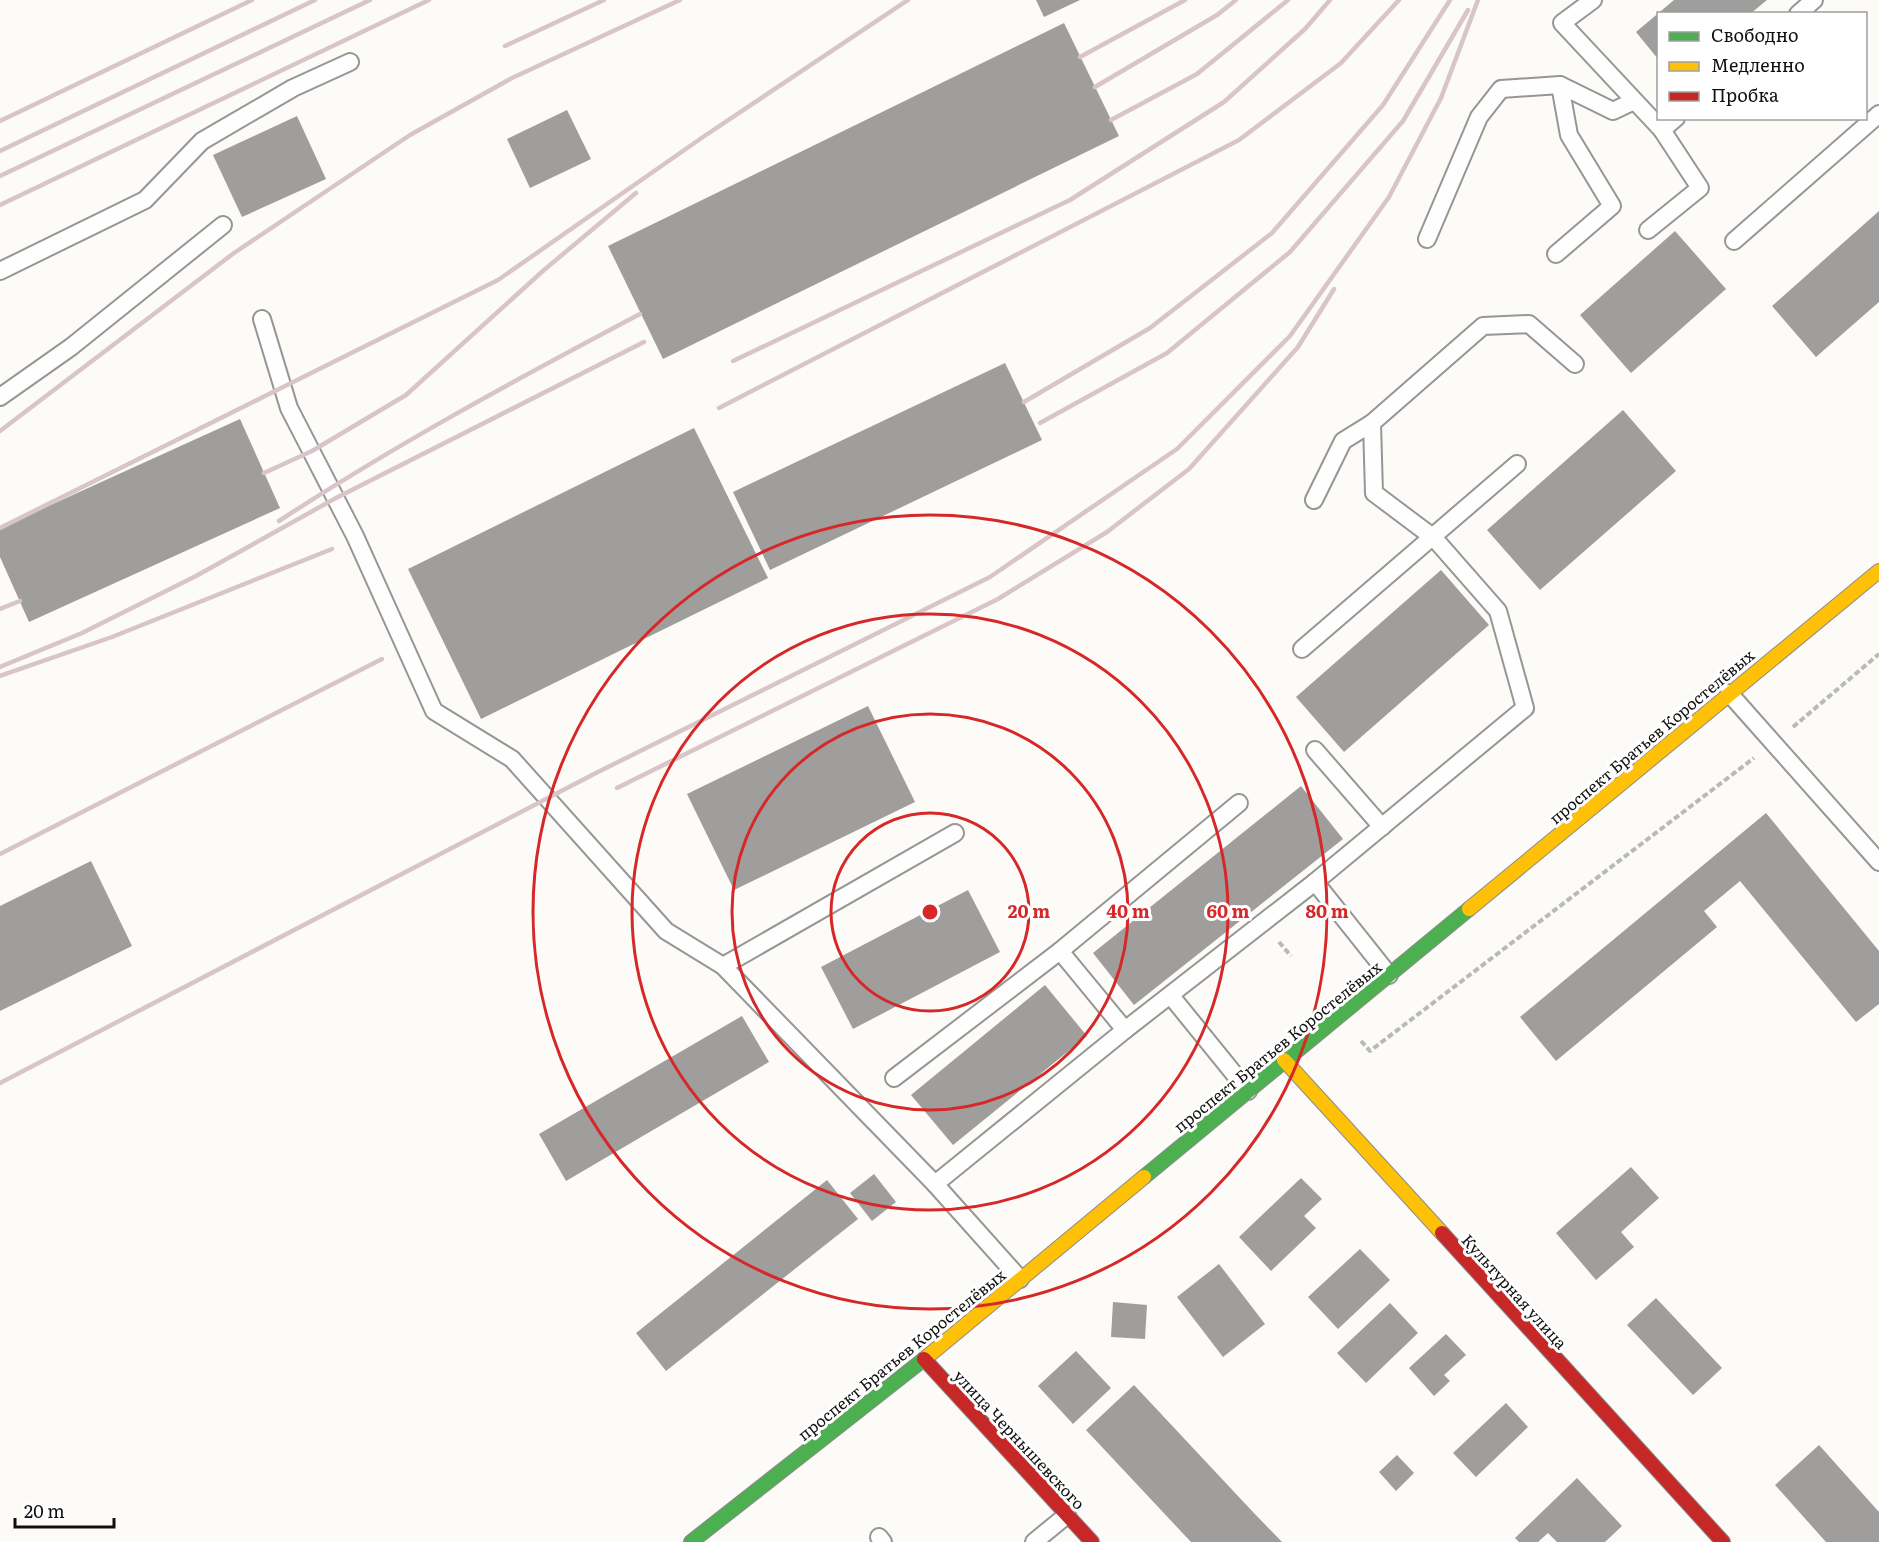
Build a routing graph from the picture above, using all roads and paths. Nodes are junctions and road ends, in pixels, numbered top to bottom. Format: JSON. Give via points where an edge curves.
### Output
{"nodes":[{"id":1,"x":1593,"y":0,"type":"edge"},
{"id":2,"x":1814,"y":0,"type":"edge"},
{"id":3,"x":1800,"y":12,"type":"edge"},
{"id":4,"x":350,"y":62,"type":"dead end"},
{"id":5,"x":1560,"y":85,"type":"junction"},
{"id":6,"x":1634,"y":101,"type":"junction"},
{"id":7,"x":1879,"y":114,"type":"edge"},
{"id":8,"x":1674,"y":120,"type":"edge"},
{"id":9,"x":1662,"y":130,"type":"junction"},
{"id":10,"x":223,"y":225,"type":"dead end"},
{"id":11,"x":1648,"y":230,"type":"dead end"},
{"id":12,"x":1427,"y":239,"type":"dead end"},
{"id":13,"x":1734,"y":241,"type":"dead end"},
{"id":14,"x":1556,"y":254,"type":"dead end"},
{"id":15,"x":0,"y":271,"type":"edge"},
{"id":16,"x":262,"y":319,"type":"dead end"},
{"id":17,"x":1575,"y":364,"type":"dead end"},
{"id":18,"x":0,"y":397,"type":"edge"},
{"id":19,"x":1372,"y":423,"type":"junction"},
{"id":20,"x":1517,"y":464,"type":"dead end"},
{"id":21,"x":1314,"y":500,"type":"dead end"},
{"id":22,"x":1434,"y":538,"type":"junction"},
{"id":23,"x":1879,"y":570,"type":"edge"},
{"id":24,"x":1302,"y":649,"type":"dead end"},
{"id":25,"x":1879,"y":654,"type":"edge"},
{"id":26,"x":1728,"y":693,"type":"junction"},
{"id":27,"x":1773,"y":744,"type":"junction"},
{"id":28,"x":1314,"y":750,"type":"dead end"},
{"id":29,"x":1239,"y":803,"type":"dead end"},
{"id":30,"x":1382,"y":826,"type":"junction"},
{"id":31,"x":955,"y":833,"type":"dead end"},
{"id":32,"x":1879,"y":862,"type":"edge"},
{"id":33,"x":1315,"y":882,"type":"junction"},
{"id":34,"x":1060,"y":951,"type":"junction"},
{"id":35,"x":723,"y":966,"type":"junction"},
{"id":36,"x":1389,"y":975,"type":"junction"},
{"id":37,"x":1171,"y":996,"type":"junction"},
{"id":38,"x":1125,"y":1030,"type":"junction"},
{"id":39,"x":1358,"y":1036,"type":"dead end"},
{"id":40,"x":1284,"y":1060,"type":"junction"},
{"id":41,"x":894,"y":1077,"type":"dead end"},
{"id":42,"x":1248,"y":1091,"type":"junction"},
{"id":43,"x":935,"y":1184,"type":"junction"},
{"id":44,"x":1020,"y":1279,"type":"junction"},
{"id":45,"x":924,"y":1359,"type":"junction"},
{"id":46,"x":1067,"y":1515,"type":"junction"},
{"id":47,"x":691,"y":1542,"type":"edge"},
{"id":48,"x":1034,"y":1542,"type":"edge"},
{"id":49,"x":1092,"y":1542,"type":"edge"},
{"id":50,"x":1723,"y":1542,"type":"edge"}],
"edges":[{"from":1,"to":6,"type":"lane","via":[[1562,23]]},
{"from":2,"to":3,"type":"lane"},
{"from":4,"to":15,"type":"lane","via":[[294,88],[202,141],[145,200]]},
{"from":5,"to":6,"type":"lane","via":[[1612,111]]},
{"from":5,"to":12,"type":"lane","via":[[1501,89],[1479,117]]},
{"from":5,"to":14,"type":"lane","via":[[1569,135],[1612,206]]},
{"from":6,"to":9,"type":"lane"},
{"from":7,"to":13,"type":"lane"},
{"from":8,"to":9,"type":"lane"},
{"from":9,"to":11,"type":"lane","via":[[1700,188]]},
{"from":10,"to":18,"type":"lane","via":[[71,347]]},
{"from":16,"to":35,"type":"lane","via":[[289,408],[355,536],[434,711],[512,759],[666,931]]},
{"from":17,"to":19,"type":"lane","via":[[1529,324],[1483,326]]},
{"from":19,"to":21,"type":"lane","via":[[1343,441]]},
{"from":19,"to":22,"type":"lane","via":[[1374,493]]},
{"from":20,"to":22,"type":"lane"},
{"from":22,"to":24,"type":"lane"},
{"from":22,"to":30,"type":"lane","via":[[1498,611],[1525,708]]},
{"from":23,"to":26,"type":"main road","name":"проспект Братьев Коростелёвых"},
{"from":25,"to":27,"type":"path"},
{"from":26,"to":27,"type":"lane"},
{"from":26,"to":36,"type":"main road","name":"проспект Братьев Коростелёвых"},
{"from":27,"to":32,"type":"lane"},
{"from":27,"to":39,"type":"path","via":[[1370,1051]]},
{"from":28,"to":30,"type":"lane"},
{"from":29,"to":34,"type":"lane"},
{"from":30,"to":33,"type":"lane"},
{"from":31,"to":35,"type":"lane"},
{"from":33,"to":36,"type":"lane"},
{"from":33,"to":37,"type":"lane"},
{"from":34,"to":38,"type":"lane"},
{"from":34,"to":41,"type":"lane"},
{"from":35,"to":43,"type":"lane"},
{"from":36,"to":40,"type":"main road","name":"проспект Братьев Коростелёвых"},
{"from":37,"to":38,"type":"lane"},
{"from":37,"to":42,"type":"lane"},
{"from":38,"to":43,"type":"lane"},
{"from":40,"to":42,"type":"main road","name":"проспект Братьев Коростелёвых"},
{"from":40,"to":50,"type":"main road","name":"Культурная улица"},
{"from":42,"to":44,"type":"main road","name":"проспект Братьев Коростелёвых"},
{"from":43,"to":44,"type":"lane"},
{"from":44,"to":45,"type":"main road","name":"проспект Братьев Коростелёвых"},
{"from":45,"to":46,"type":"main road","name":"улица Чернышевского"},
{"from":45,"to":47,"type":"main road","name":"проспект Братьев Коростелёвых"},
{"from":46,"to":48,"type":"lane"},
{"from":46,"to":49,"type":"main road","name":"улица Чернышевского"}]}
